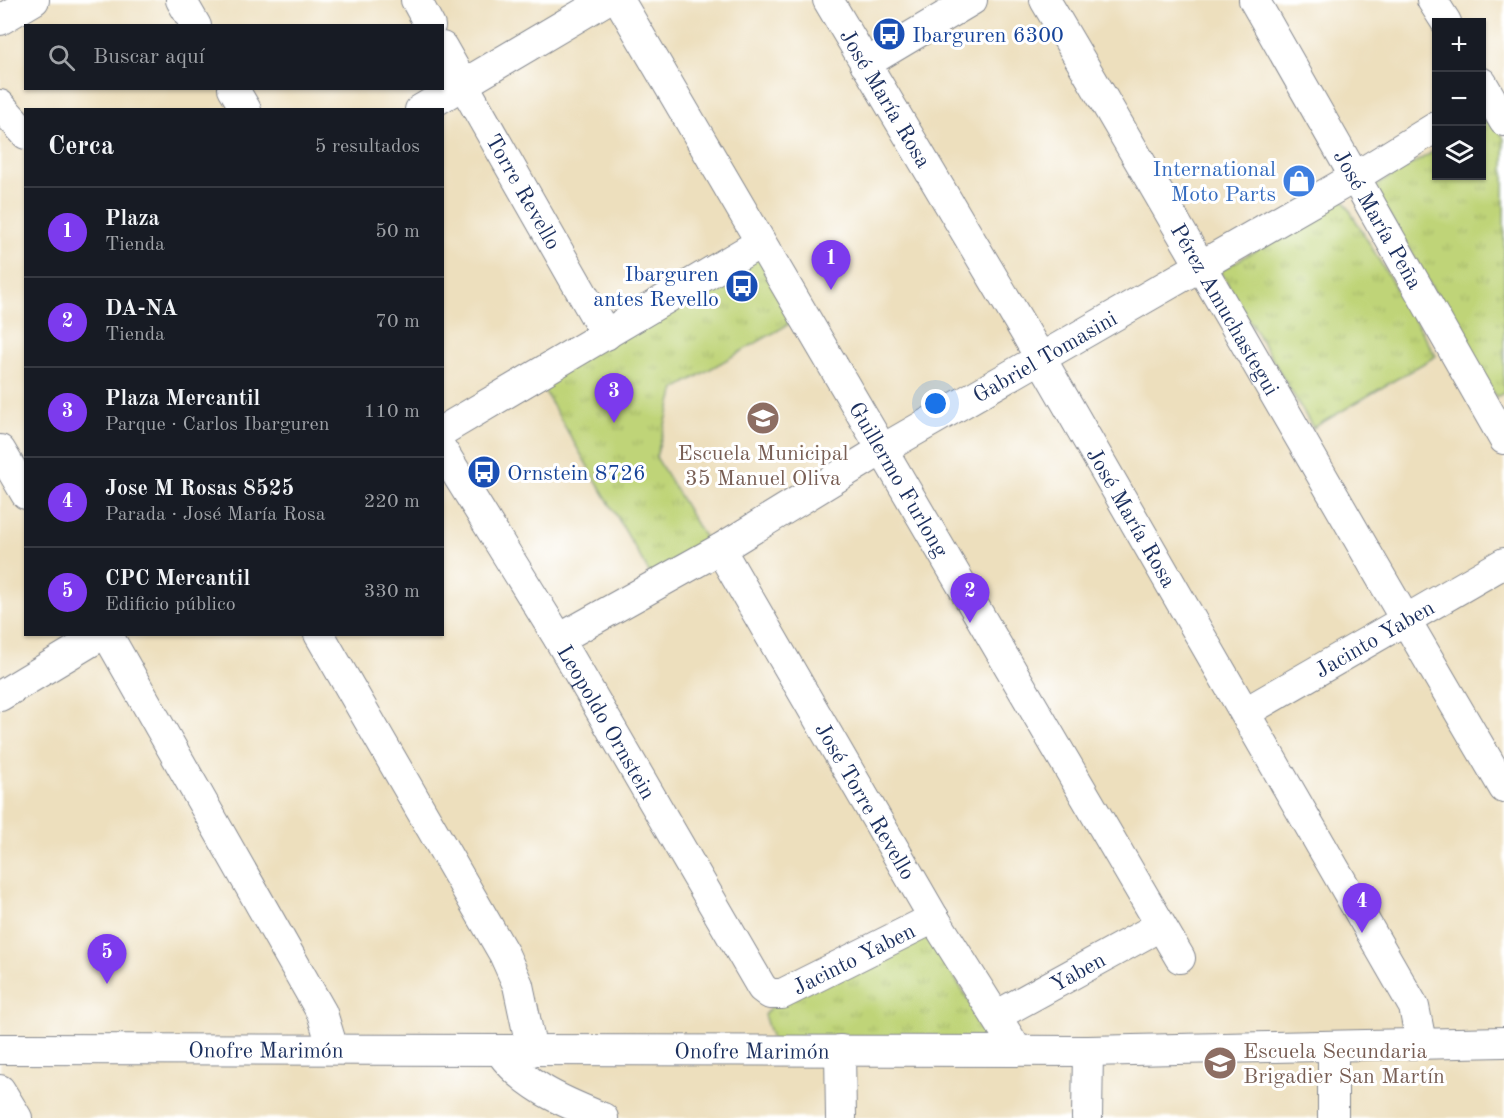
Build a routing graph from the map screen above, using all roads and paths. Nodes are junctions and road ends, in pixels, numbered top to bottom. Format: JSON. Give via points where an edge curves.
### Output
{"nodes":[{"id":1,"x":34,"y":0,"type":"edge"},
{"id":2,"x":181,"y":0,"type":"edge"},
{"id":3,"x":416,"y":0,"type":"edge"},
{"id":4,"x":606,"y":0,"type":"edge"},
{"id":5,"x":619,"y":0,"type":"edge"},
{"id":6,"x":828,"y":0,"type":"edge"},
{"id":7,"x":972,"y":0,"type":"edge"},
{"id":8,"x":1045,"y":0,"type":"edge"},
{"id":9,"x":1254,"y":0,"type":"edge"},
{"id":10,"x":1432,"y":0,"type":"edge"},
{"id":11,"x":1443,"y":18,"type":"edge"},
{"id":12,"x":0,"y":21,"type":"edge"},
{"id":13,"x":195,"y":24,"type":"edge"},
{"id":14,"x":429,"y":24,"type":"edge"},
{"id":15,"x":444,"y":51,"type":"edge"},
{"id":16,"x":865,"y":64,"type":"junction"},
{"id":17,"x":463,"y":84,"type":"junction"},
{"id":18,"x":234,"y":90,"type":"edge"},
{"id":19,"x":1489,"y":91,"type":"edge"},
{"id":20,"x":0,"y":105,"type":"edge"},
{"id":21,"x":245,"y":108,"type":"edge"},
{"id":22,"x":423,"y":108,"type":"edge"},
{"id":23,"x":1504,"y":121,"type":"edge"},
{"id":24,"x":1432,"y":130,"type":"edge"},
{"id":25,"x":24,"y":132,"type":"edge"},
{"id":26,"x":1355,"y":177,"type":"junction"},
{"id":27,"x":760,"y":243,"type":"junction"},
{"id":28,"x":1203,"y":265,"type":"junction"},
{"id":29,"x":606,"y":335,"type":"junction"},
{"id":30,"x":1040,"y":357,"type":"junction"},
{"id":31,"x":444,"y":430,"type":"edge"},
{"id":32,"x":1504,"y":439,"type":"edge"},
{"id":33,"x":883,"y":448,"type":"junction"},
{"id":34,"x":0,"y":450,"type":"edge"},
{"id":35,"x":444,"y":453,"type":"edge"},
{"id":36,"x":24,"y":491,"type":"edge"},
{"id":37,"x":720,"y":549,"type":"junction"},
{"id":38,"x":1504,"y":563,"type":"edge"},
{"id":39,"x":1405,"y":620,"type":"junction"},
{"id":40,"x":102,"y":636,"type":"edge"},
{"id":41,"x":106,"y":636,"type":"edge"},
{"id":42,"x":320,"y":636,"type":"edge"},
{"id":43,"x":559,"y":639,"type":"junction"},
{"id":44,"x":0,"y":696,"type":"edge"},
{"id":45,"x":1246,"y":712,"type":"junction"},
{"id":46,"x":1504,"y":788,"type":"edge"},
{"id":47,"x":934,"y":918,"type":"junction"},
{"id":48,"x":1160,"y":926,"type":"junction"},
{"id":49,"x":1180,"y":958,"type":"dead end"},
{"id":50,"x":770,"y":994,"type":"joint"},
{"id":51,"x":996,"y":1016,"type":"junction"},
{"id":52,"x":1421,"y":1042,"type":"junction"},
{"id":53,"x":1504,"y":1042,"type":"edge"},
{"id":54,"x":1333,"y":1047,"type":"junction"},
{"id":55,"x":0,"y":1049,"type":"edge"},
{"id":56,"x":333,"y":1049,"type":"junction"},
{"id":57,"x":840,"y":1050,"type":"junction"},
{"id":58,"x":1017,"y":1050,"type":"junction"},
{"id":59,"x":500,"y":1051,"type":"junction"},
{"id":60,"x":532,"y":1051,"type":"junction"},
{"id":61,"x":1088,"y":1051,"type":"junction"},
{"id":62,"x":0,"y":1090,"type":"edge"},
{"id":63,"x":565,"y":1111,"type":"edge"},
{"id":64,"x":16,"y":1118,"type":"edge"},
{"id":65,"x":603,"y":1118,"type":"edge"},
{"id":66,"x":841,"y":1118,"type":"edge"},
{"id":67,"x":1087,"y":1118,"type":"edge"},
{"id":68,"x":1333,"y":1118,"type":"edge"}],
"edges":[{"from":1,"to":12,"type":"street"},
{"from":2,"to":13,"type":"street"},
{"from":3,"to":14,"type":"street"},
{"from":4,"to":17,"type":"street"},
{"from":5,"to":27,"type":"street","name":"Guillermo Furlong"},
{"from":6,"to":16,"type":"street","name":"José María Rosa"},
{"from":7,"to":16,"type":"street"},
{"from":8,"to":28,"type":"street","name":"Pérez Amuchastegui"},
{"from":9,"to":26,"type":"street","name":"José María Peña"},
{"from":10,"to":11,"type":"street"},
{"from":15,"to":17,"type":"street","name":"Torre Revello"},
{"from":16,"to":30,"type":"street","name":"José María Rosa"},
{"from":17,"to":22,"type":"street"},
{"from":17,"to":29,"type":"street","name":"Torre Revello"},
{"from":18,"to":21,"type":"street"},
{"from":19,"to":23,"type":"street"},
{"from":20,"to":25,"type":"street"},
{"from":24,"to":26,"type":"street","name":"Gabriel Tomasini"},
{"from":26,"to":28,"type":"street","name":"Gabriel Tomasini"},
{"from":26,"to":32,"type":"street","name":"José María Peña"},
{"from":27,"to":29,"type":"street"},
{"from":27,"to":33,"type":"street","name":"Guillermo Furlong"},
{"from":28,"to":30,"type":"street","name":"Gabriel Tomasini"},
{"from":28,"to":39,"type":"street","name":"Pérez Amuchastegui"},
{"from":29,"to":31,"type":"street"},
{"from":30,"to":33,"type":"street","name":"Gabriel Tomasini"},
{"from":30,"to":45,"type":"street","name":"José María Rosa"},
{"from":33,"to":37,"type":"street","name":"Gabriel Tomasini"},
{"from":33,"to":48,"type":"street","name":"Guillermo Furlong"},
{"from":34,"to":36,"type":"street"},
{"from":35,"to":43,"type":"street","name":"Leopoldo Ornstein"},
{"from":37,"to":43,"type":"street","name":"Gabriel Tomasini"},
{"from":37,"to":47,"type":"street","name":"José Torre Revello"},
{"from":38,"to":39,"type":"street","name":"Jacinto Yaben"},
{"from":39,"to":45,"type":"street","name":"Jacinto Yaben"},
{"from":39,"to":46,"type":"street","name":"Pérez Amuchastegui"},
{"from":40,"to":44,"type":"street"},
{"from":41,"to":56,"type":"street","via":[[322,1013]]},
{"from":42,"to":60,"type":"street","via":[[504,954],[518,984]]},
{"from":43,"to":50,"type":"street","name":"Leopoldo Ornstein","via":[[762,988]]},
{"from":45,"to":52,"type":"street","name":"José María Rosa","via":[[1414,1007]]},
{"from":47,"to":50,"type":"street","name":"Jacinto Yaben","via":[[782,994]]},
{"from":47,"to":51,"type":"street","name":"José Torre Revello"},
{"from":48,"to":49,"type":"street","name":"Guillermo Furlong"},
{"from":48,"to":51,"type":"street","name":"Yaben"},
{"from":51,"to":58,"type":"street","name":"José Torre Revello"},
{"from":52,"to":53,"type":"street","name":"Onofre Marimón"},
{"from":52,"to":54,"type":"street","name":"Onofre Marimón"},
{"from":54,"to":61,"type":"street","name":"Onofre Marimón"},
{"from":54,"to":68,"type":"street"},
{"from":55,"to":56,"type":"street","name":"Onofre Marimón"},
{"from":56,"to":59,"type":"street","name":"Onofre Marimón"},
{"from":57,"to":58,"type":"street","name":"Onofre Marimón"},
{"from":57,"to":60,"type":"street","name":"Onofre Marimón"},
{"from":57,"to":66,"type":"street"},
{"from":58,"to":61,"type":"street","name":"Onofre Marimón"},
{"from":59,"to":60,"type":"street","name":"Onofre Marimón"},
{"from":59,"to":63,"type":"street","via":[[512,1068]]},
{"from":61,"to":67,"type":"street"},
{"from":62,"to":64,"type":"street"},
{"from":63,"to":65,"type":"street"}]}
